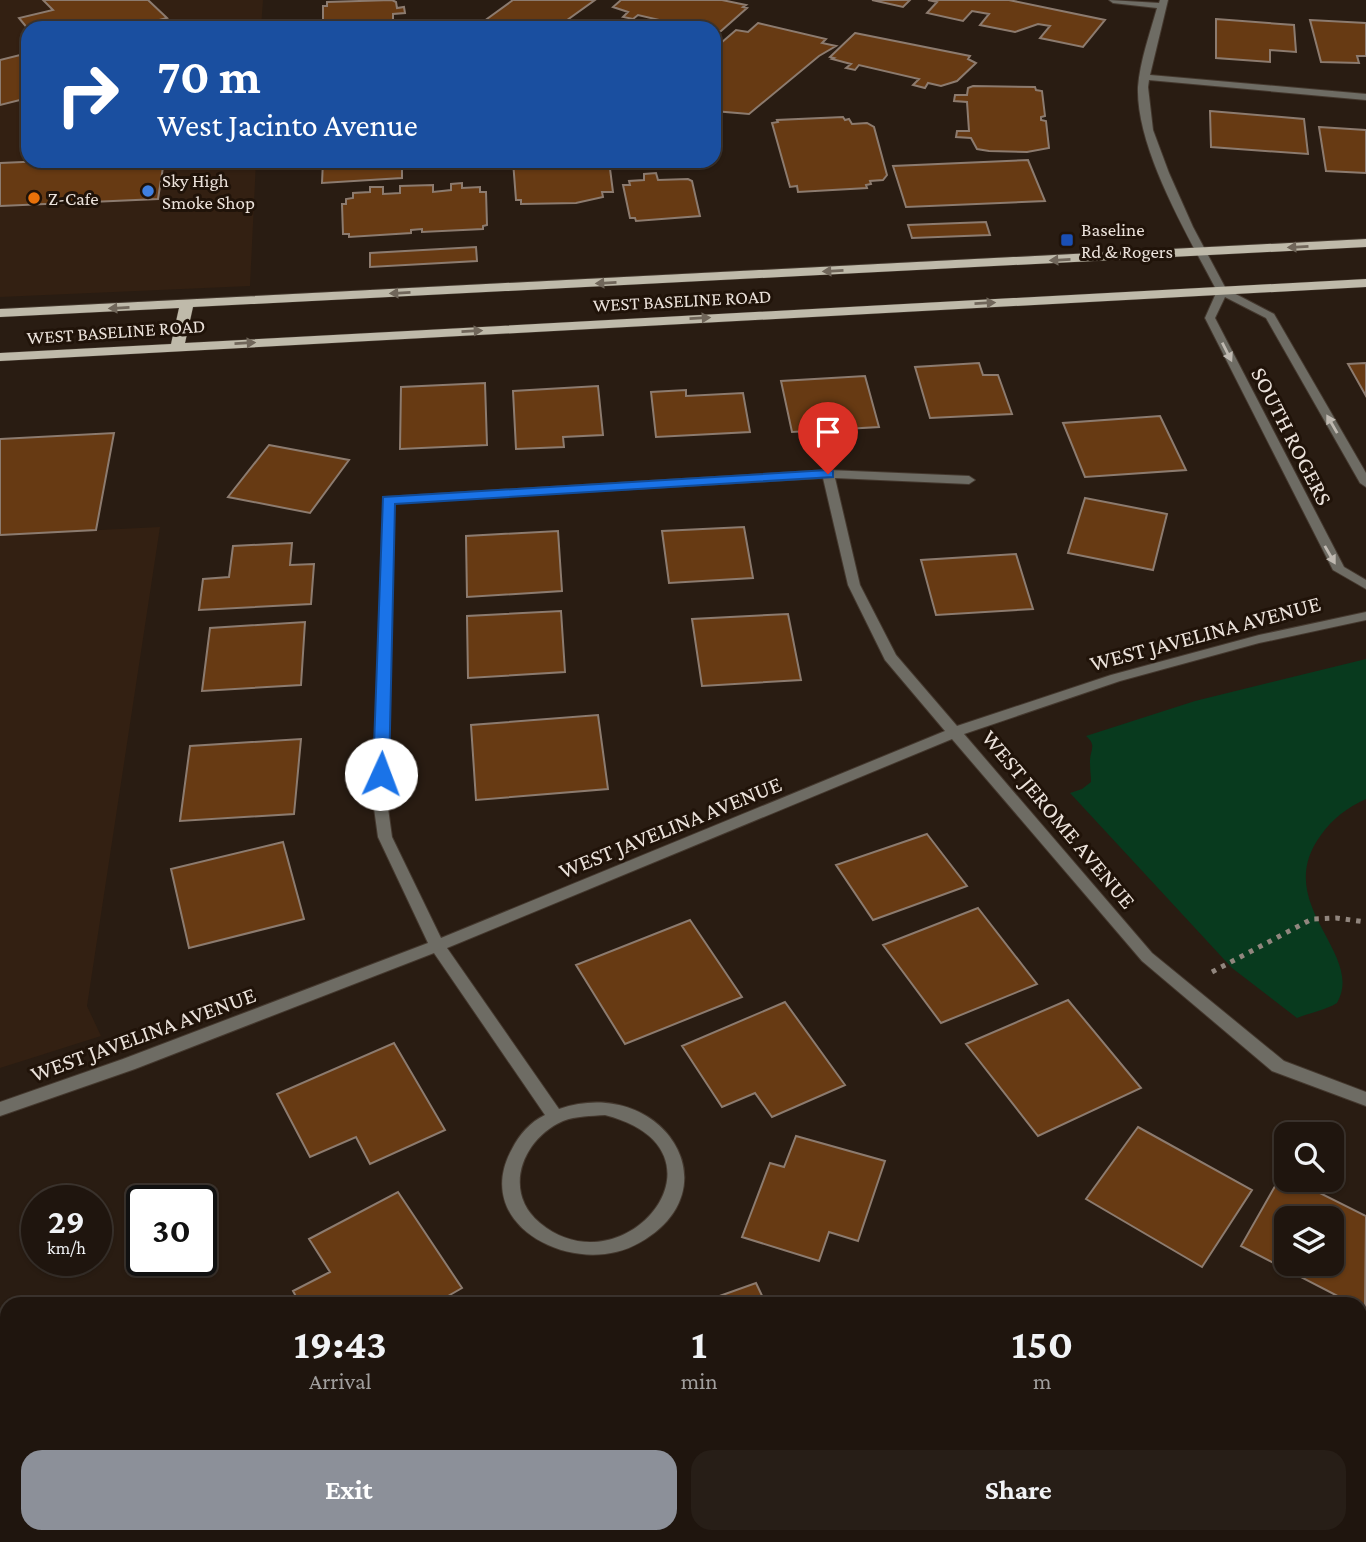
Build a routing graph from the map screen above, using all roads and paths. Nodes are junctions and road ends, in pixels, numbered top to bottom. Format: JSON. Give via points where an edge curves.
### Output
{"nodes":[{"id":1,"x":1113,"y":0,"type":"edge"},
{"id":2,"x":1162,"y":3,"type":"edge"},
{"id":3,"x":1145,"y":77,"type":"junction"},
{"id":4,"x":1366,"y":97,"type":"edge"},
{"id":5,"x":1366,"y":243,"type":"edge"},
{"id":6,"x":1202,"y":252,"type":"junction"},
{"id":7,"x":1366,"y":283,"type":"edge"},
{"id":8,"x":1222,"y":290,"type":"junction"},
{"id":9,"x":187,"y":304,"type":"junction"},
{"id":10,"x":0,"y":313,"type":"edge"},
{"id":11,"x":177,"y":346,"type":"junction"},
{"id":12,"x":0,"y":358,"type":"edge"},
{"id":13,"x":828,"y":474,"type":"junction"},
{"id":14,"x":970,"y":480,"type":"dead end"},
{"id":15,"x":1366,"y":483,"type":"edge"},
{"id":16,"x":1366,"y":585,"type":"edge"},
{"id":17,"x":1366,"y":615,"type":"edge"},
{"id":18,"x":955,"y":732,"type":"junction"},
{"id":19,"x":1366,"y":922,"type":"edge"},
{"id":20,"x":438,"y":946,"type":"junction"},
{"id":21,"x":1183,"y":987,"type":"junction"},
{"id":22,"x":1366,"y":1099,"type":"edge"},
{"id":23,"x":0,"y":1109,"type":"edge"},
{"id":24,"x":555,"y":1116,"type":"junction"}],
"edges":[{"from":1,"to":2,"type":"street"},
{"from":2,"to":3,"type":"street"},
{"from":3,"to":4,"type":"street"},
{"from":3,"to":6,"type":"street","via":[[1149,130]]},
{"from":5,"to":6,"type":"main road","name":"WEST BASELINE ROAD","one_way":true},
{"from":6,"to":8,"type":"street"},
{"from":6,"to":9,"type":"main road","name":"WEST BASELINE ROAD","one_way":true},
{"from":7,"to":8,"type":"main road","name":"WEST BASELINE ROAD"},
{"from":11,"to":8,"type":"main road","name":"WEST BASELINE ROAD","one_way":true},
{"from":15,"to":8,"type":"street","name":"SOUTH ROGERS","one_way":true,"via":[[1270,316]]},
{"from":8,"to":16,"type":"street","name":"SOUTH ROGERS","one_way":true,"via":[[1210,318],[1339,570]]},
{"from":9,"to":10,"type":"main road","name":"WEST BASELINE ROAD","one_way":true},
{"from":9,"to":11,"type":"main road"},
{"from":11,"to":12,"type":"main road","name":"WEST BASELINE ROAD"},
{"from":13,"to":14,"type":"street"},
{"from":13,"to":18,"type":"street","name":"WEST JEROME AVENUE","via":[[854,586],[890,657]]},
{"from":13,"to":20,"type":"street","via":[[388,500],[380,801],[385,837]]},
{"from":17,"to":18,"type":"street","name":"WEST JAVELINA AVENUE","via":[[1116,678]]},
{"from":18,"to":20,"type":"street","name":"WEST JAVELINA AVENUE"},
{"from":18,"to":21,"type":"street","name":"WEST JEROME AVENUE","via":[[1147,957]]},
{"from":19,"to":21,"type":"path","via":[[1312,919]]},
{"from":20,"to":23,"type":"street","name":"WEST JAVELINA AVENUE"},
{"from":20,"to":24,"type":"street"},
{"from":21,"to":22,"type":"street","name":"WEST JEROME AVENUE","via":[[1278,1066]]},
{"from":24,"to":24,"type":"street","via":[[519,1148],[511,1169],[511,1191],[519,1212],[534,1229],[556,1242],[584,1248],[614,1246],[641,1234],[662,1217],[674,1194],[676,1169],[669,1146],[652,1127],[605,1108]]}]}
